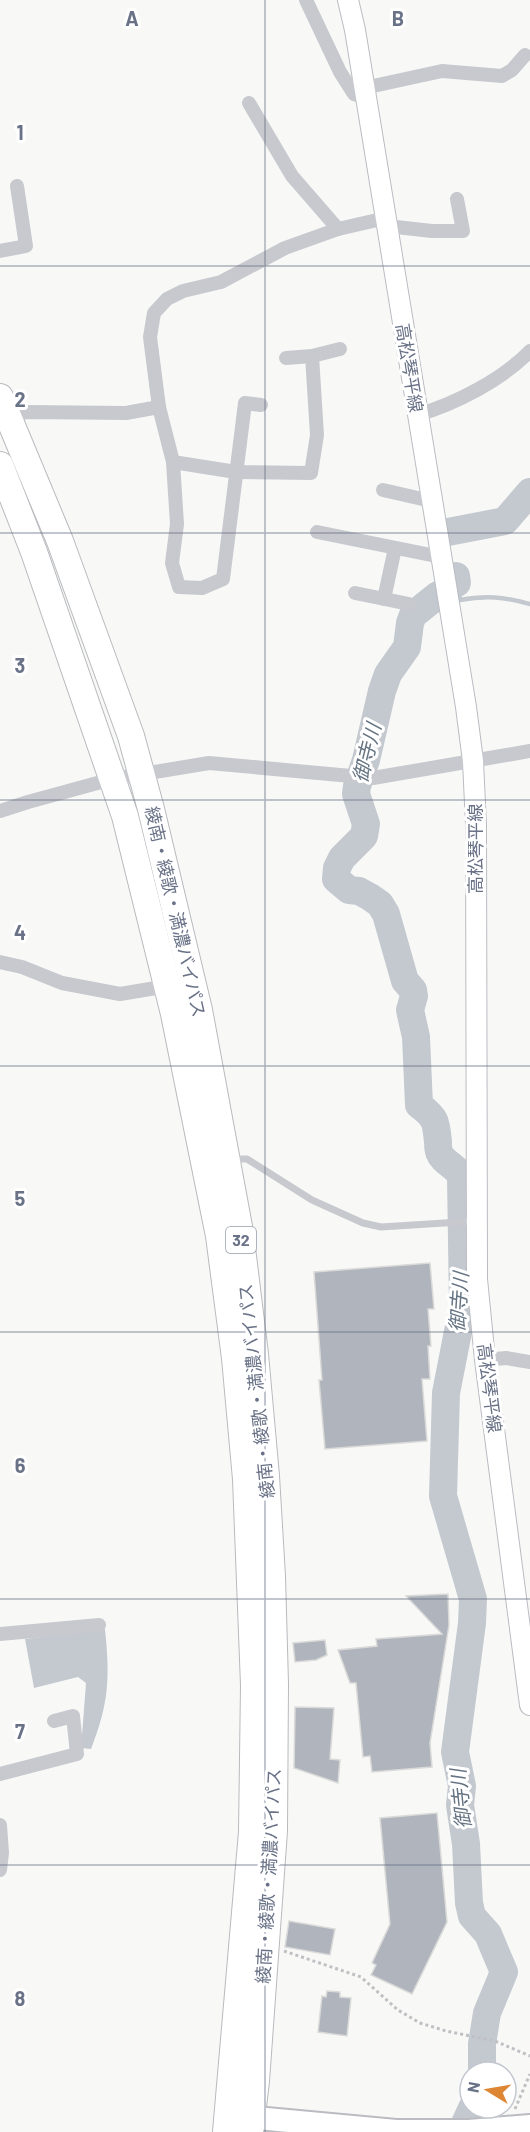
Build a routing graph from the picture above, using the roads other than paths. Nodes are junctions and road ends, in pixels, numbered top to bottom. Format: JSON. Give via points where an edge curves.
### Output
{"nodes":[{"id":1,"x":306,"y":0,"type":"edge"},
{"id":2,"x":348,"y":0,"type":"edge"},
{"id":3,"x":525,"y":55,"type":"dead end"},
{"id":4,"x":365,"y":93,"type":"junction"},
{"id":5,"x":249,"y":103,"type":"dead end"},
{"id":6,"x":17,"y":186,"type":"dead end"},
{"id":7,"x":456,"y":199,"type":"dead end"},
{"id":8,"x":386,"y":222,"type":"junction"},
{"id":9,"x":338,"y":229,"type":"junction"},
{"id":10,"x":0,"y":251,"type":"edge"},
{"id":11,"x":340,"y":349,"type":"dead end"},
{"id":12,"x":530,"y":351,"type":"edge"},
{"id":13,"x":312,"y":356,"type":"junction"},
{"id":14,"x":286,"y":357,"type":"dead end"},
{"id":15,"x":261,"y":405,"type":"dead end"},
{"id":16,"x":159,"y":407,"type":"junction"},
{"id":17,"x":3,"y":411,"type":"edge"},
{"id":18,"x":417,"y":415,"type":"junction"},
{"id":19,"x":173,"y":462,"type":"junction"},
{"id":20,"x":0,"y":465,"type":"edge"},
{"id":21,"x":236,"y":472,"type":"junction"},
{"id":22,"x":383,"y":489,"type":"dead end"},
{"id":23,"x":432,"y":501,"type":"junction"},
{"id":24,"x":317,"y":532,"type":"dead end"},
{"id":25,"x":395,"y":548,"type":"junction"},
{"id":26,"x":441,"y":557,"type":"junction"},
{"id":27,"x":356,"y":593,"type":"dead end"},
{"id":28,"x":384,"y":599,"type":"junction"},
{"id":29,"x":408,"y":604,"type":"dead end"},
{"id":30,"x":530,"y":752,"type":"edge"},
{"id":31,"x":473,"y":761,"type":"junction"},
{"id":32,"x":141,"y":773,"type":"junction"},
{"id":33,"x":112,"y":779,"type":"junction"},
{"id":34,"x":0,"y":811,"type":"edge"},
{"id":35,"x":0,"y":962,"type":"edge"},
{"id":36,"x":168,"y":986,"type":"junction"},
{"id":37,"x":226,"y":1159,"type":"junction"},
{"id":38,"x":472,"y":1221,"type":"junction"},
{"id":39,"x":485,"y":1360,"type":"junction"},
{"id":40,"x":530,"y":1362,"type":"edge"},
{"id":41,"x":99,"y":1625,"type":"dead end"},
{"id":42,"x":0,"y":1634,"type":"edge"},
{"id":43,"x":530,"y":1705,"type":"edge"},
{"id":44,"x":54,"y":1721,"type":"dead end"},
{"id":45,"x":0,"y":1774,"type":"edge"},
{"id":46,"x":0,"y":1825,"type":"edge"},
{"id":47,"x":0,"y":1870,"type":"edge"},
{"id":48,"x":239,"y":2124,"type":"edge"},
{"id":49,"x":520,"y":2127,"type":"edge"},
{"id":50,"x":444,"y":2131,"type":"edge"},
{"id":51,"x":469,"y":2131,"type":"edge"}],
"edges":[{"from":1,"to":4,"type":"street","via":[[340,72],[354,94]]},
{"from":2,"to":4,"type":"main road","name":"高松琴平線"},
{"from":3,"to":4,"type":"street","via":[[502,76],[442,70]]},
{"from":4,"to":8,"type":"main road","name":"高松琴平線"},
{"from":5,"to":9,"type":"street","via":[[292,176]]},
{"from":6,"to":10,"type":"street","via":[[26,246]]},
{"from":7,"to":8,"type":"street","via":[[463,231],[432,231]]},
{"from":8,"to":9,"type":"street"},
{"from":8,"to":18,"type":"main road","name":"高松琴平線"},
{"from":9,"to":16,"type":"street","via":[[285,248],[221,282],[167,299],[154,313],[150,337]]},
{"from":11,"to":13,"type":"street"},
{"from":12,"to":18,"type":"street","via":[[477,388],[441,408]]},
{"from":13,"to":14,"type":"street"},
{"from":13,"to":21,"type":"street","via":[[317,435],[311,473]]},
{"from":15,"to":21,"type":"street","via":[[245,403]]},
{"from":16,"to":17,"type":"street","via":[[126,413]]},
{"from":16,"to":19,"type":"street"},
{"from":17,"to":32,"type":"highway","name":"綾南・綾歌・満濃バイパス","number":"32","via":[[60,541]]},
{"from":18,"to":23,"type":"main road","name":"高松琴平線"},
{"from":19,"to":21,"type":"street"},
{"from":19,"to":21,"type":"street","via":[[177,524],[172,563],[179,587],[202,588],[223,579]]},
{"from":20,"to":33,"type":"highway","name":"綾南・綾歌・満濃バイパス","number":"32"},
{"from":22,"to":23,"type":"street"},
{"from":23,"to":26,"type":"main road","name":"高松琴平線"},
{"from":24,"to":25,"type":"street"},
{"from":25,"to":26,"type":"street"},
{"from":25,"to":28,"type":"street"},
{"from":26,"to":31,"type":"main road","name":"高松琴平線"},
{"from":27,"to":28,"type":"street"},
{"from":28,"to":29,"type":"street"},
{"from":30,"to":31,"type":"street"},
{"from":31,"to":32,"type":"street","via":[[373,778],[209,763]]},
{"from":31,"to":38,"type":"main road","name":"高松琴平線","via":[[476,825]]},
{"from":32,"to":33,"type":"street"},
{"from":32,"to":37,"type":"highway","name":"綾南・綾歌・満濃バイパス","number":"32","via":[[199,1011]]},
{"from":33,"to":34,"type":"street"},
{"from":33,"to":36,"type":"highway","name":"綾南・綾歌・満濃バイパス","number":"32"},
{"from":35,"to":36,"type":"street","via":[[62,983],[120,994]]},
{"from":36,"to":48,"type":"highway","name":"綾南・綾歌・満濃バイパス","number":"32","via":[[219,1236],[235,1358],[247,1501],[254,1684],[252,1832]]},
{"from":37,"to":38,"type":"lane","via":[[247,1159],[312,1200],[363,1223],[381,1227]]},
{"from":37,"to":48,"type":"highway","name":"綾南・綾歌・満濃バイパス","number":"32","via":[[240,1232],[255,1354],[266,1476],[275,1684],[274,1831],[266,1948]]},
{"from":38,"to":39,"type":"main road","name":"高松琴平線"},
{"from":39,"to":40,"type":"street"},
{"from":39,"to":43,"type":"main road","name":"高松琴平線"},
{"from":41,"to":42,"type":"street"},
{"from":44,"to":45,"type":"street","via":[[73,1716],[76,1754]]},
{"from":46,"to":47,"type":"street"},
{"from":48,"to":50,"type":"main road"},
{"from":49,"to":51,"type":"main road"},
{"from":50,"to":51,"type":"main road"}]}
